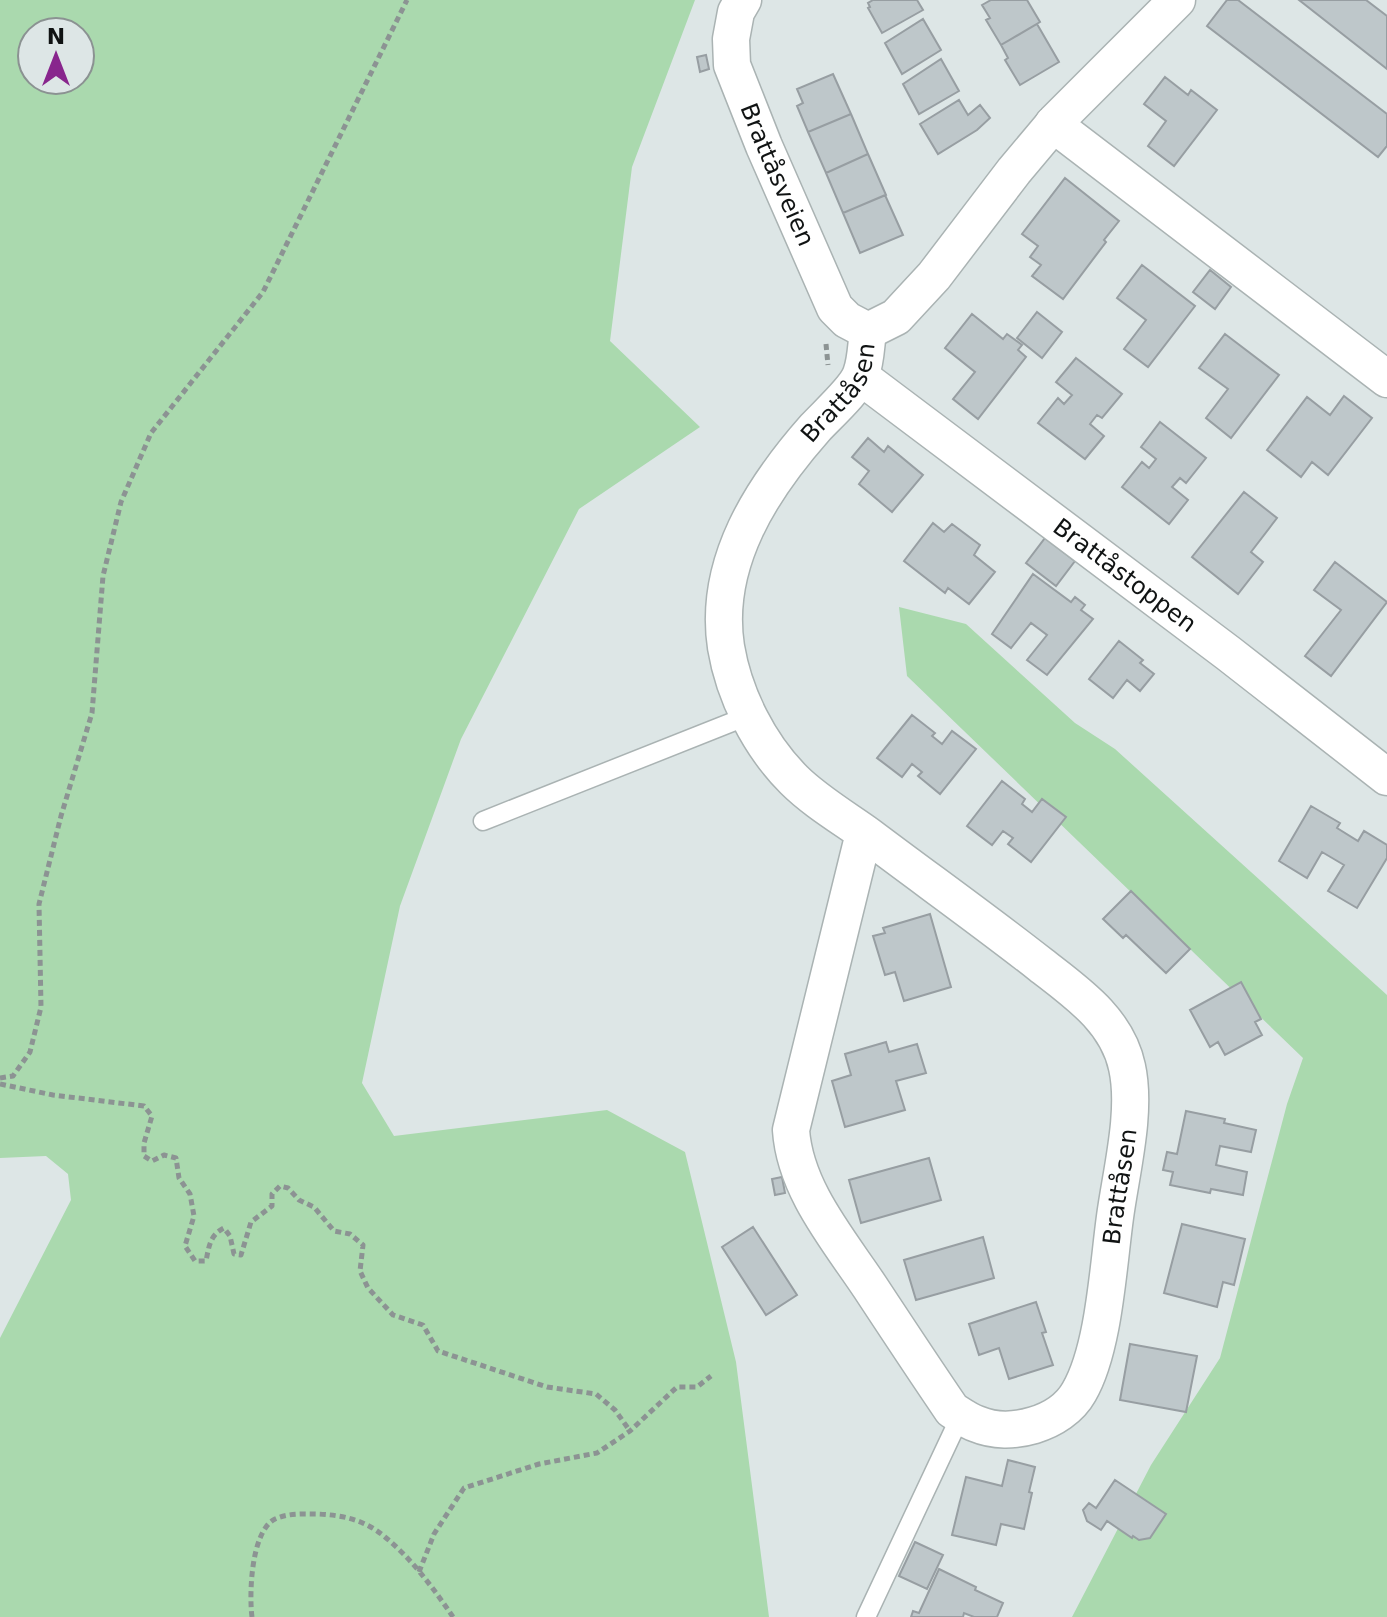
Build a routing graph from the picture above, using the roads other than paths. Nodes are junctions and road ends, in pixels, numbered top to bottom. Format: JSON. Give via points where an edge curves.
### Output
{"nodes":[{"id":1,"x":743,"y":0,"type":"edge"},
{"id":2,"x":1177,"y":0,"type":"edge"},
{"id":3,"x":1053,"y":124,"type":"junction"},
{"id":4,"x":868,"y":331,"type":"junction"},
{"id":5,"x":844,"y":373,"type":"junction"},
{"id":6,"x":1387,"y":379,"type":"edge"},
{"id":7,"x":750,"y":715,"type":"junction"},
{"id":8,"x":1387,"y":777,"type":"edge"},
{"id":9,"x":483,"y":821,"type":"dead end"},
{"id":10,"x":864,"y":833,"type":"junction"},
{"id":11,"x":961,"y":1415,"type":"junction"},
{"id":12,"x":866,"y":1617,"type":"edge"}],
"edges":[{"from":1,"to":4,"type":"street","name":"Brattåsveien","via":[[731,39],[732,65],[835,308]]},
{"from":2,"to":3,"type":"street","name":"Brattåsen"},
{"from":3,"to":4,"type":"street","name":"Brattåsen","via":[[934,276],[896,317]]},
{"from":3,"to":6,"type":"street"},
{"from":4,"to":5,"type":"street","name":"Brattåsen"},
{"from":5,"to":7,"type":"street","name":"Brattåsen","via":[[757,505],[736,550],[726,598],[726,646],[739,697]]},
{"from":5,"to":8,"type":"street","name":"Brattåstoppen","via":[[1228,653]]},
{"from":7,"to":9,"type":"lane"},
{"from":7,"to":10,"type":"street","name":"Brattåsen","via":[[795,781]]},
{"from":10,"to":11,"type":"street","name":"Brattåsen","via":[[791,1130],[795,1161],[824,1218],[952,1410]]},
{"from":10,"to":11,"type":"street","name":"Brattåsen","via":[[1081,995],[1117,1040],[1127,1068],[1130,1109],[1099,1328],[1086,1379],[1077,1397],[1038,1424],[1008,1430],[979,1426]]},
{"from":11,"to":12,"type":"lane"}]}
